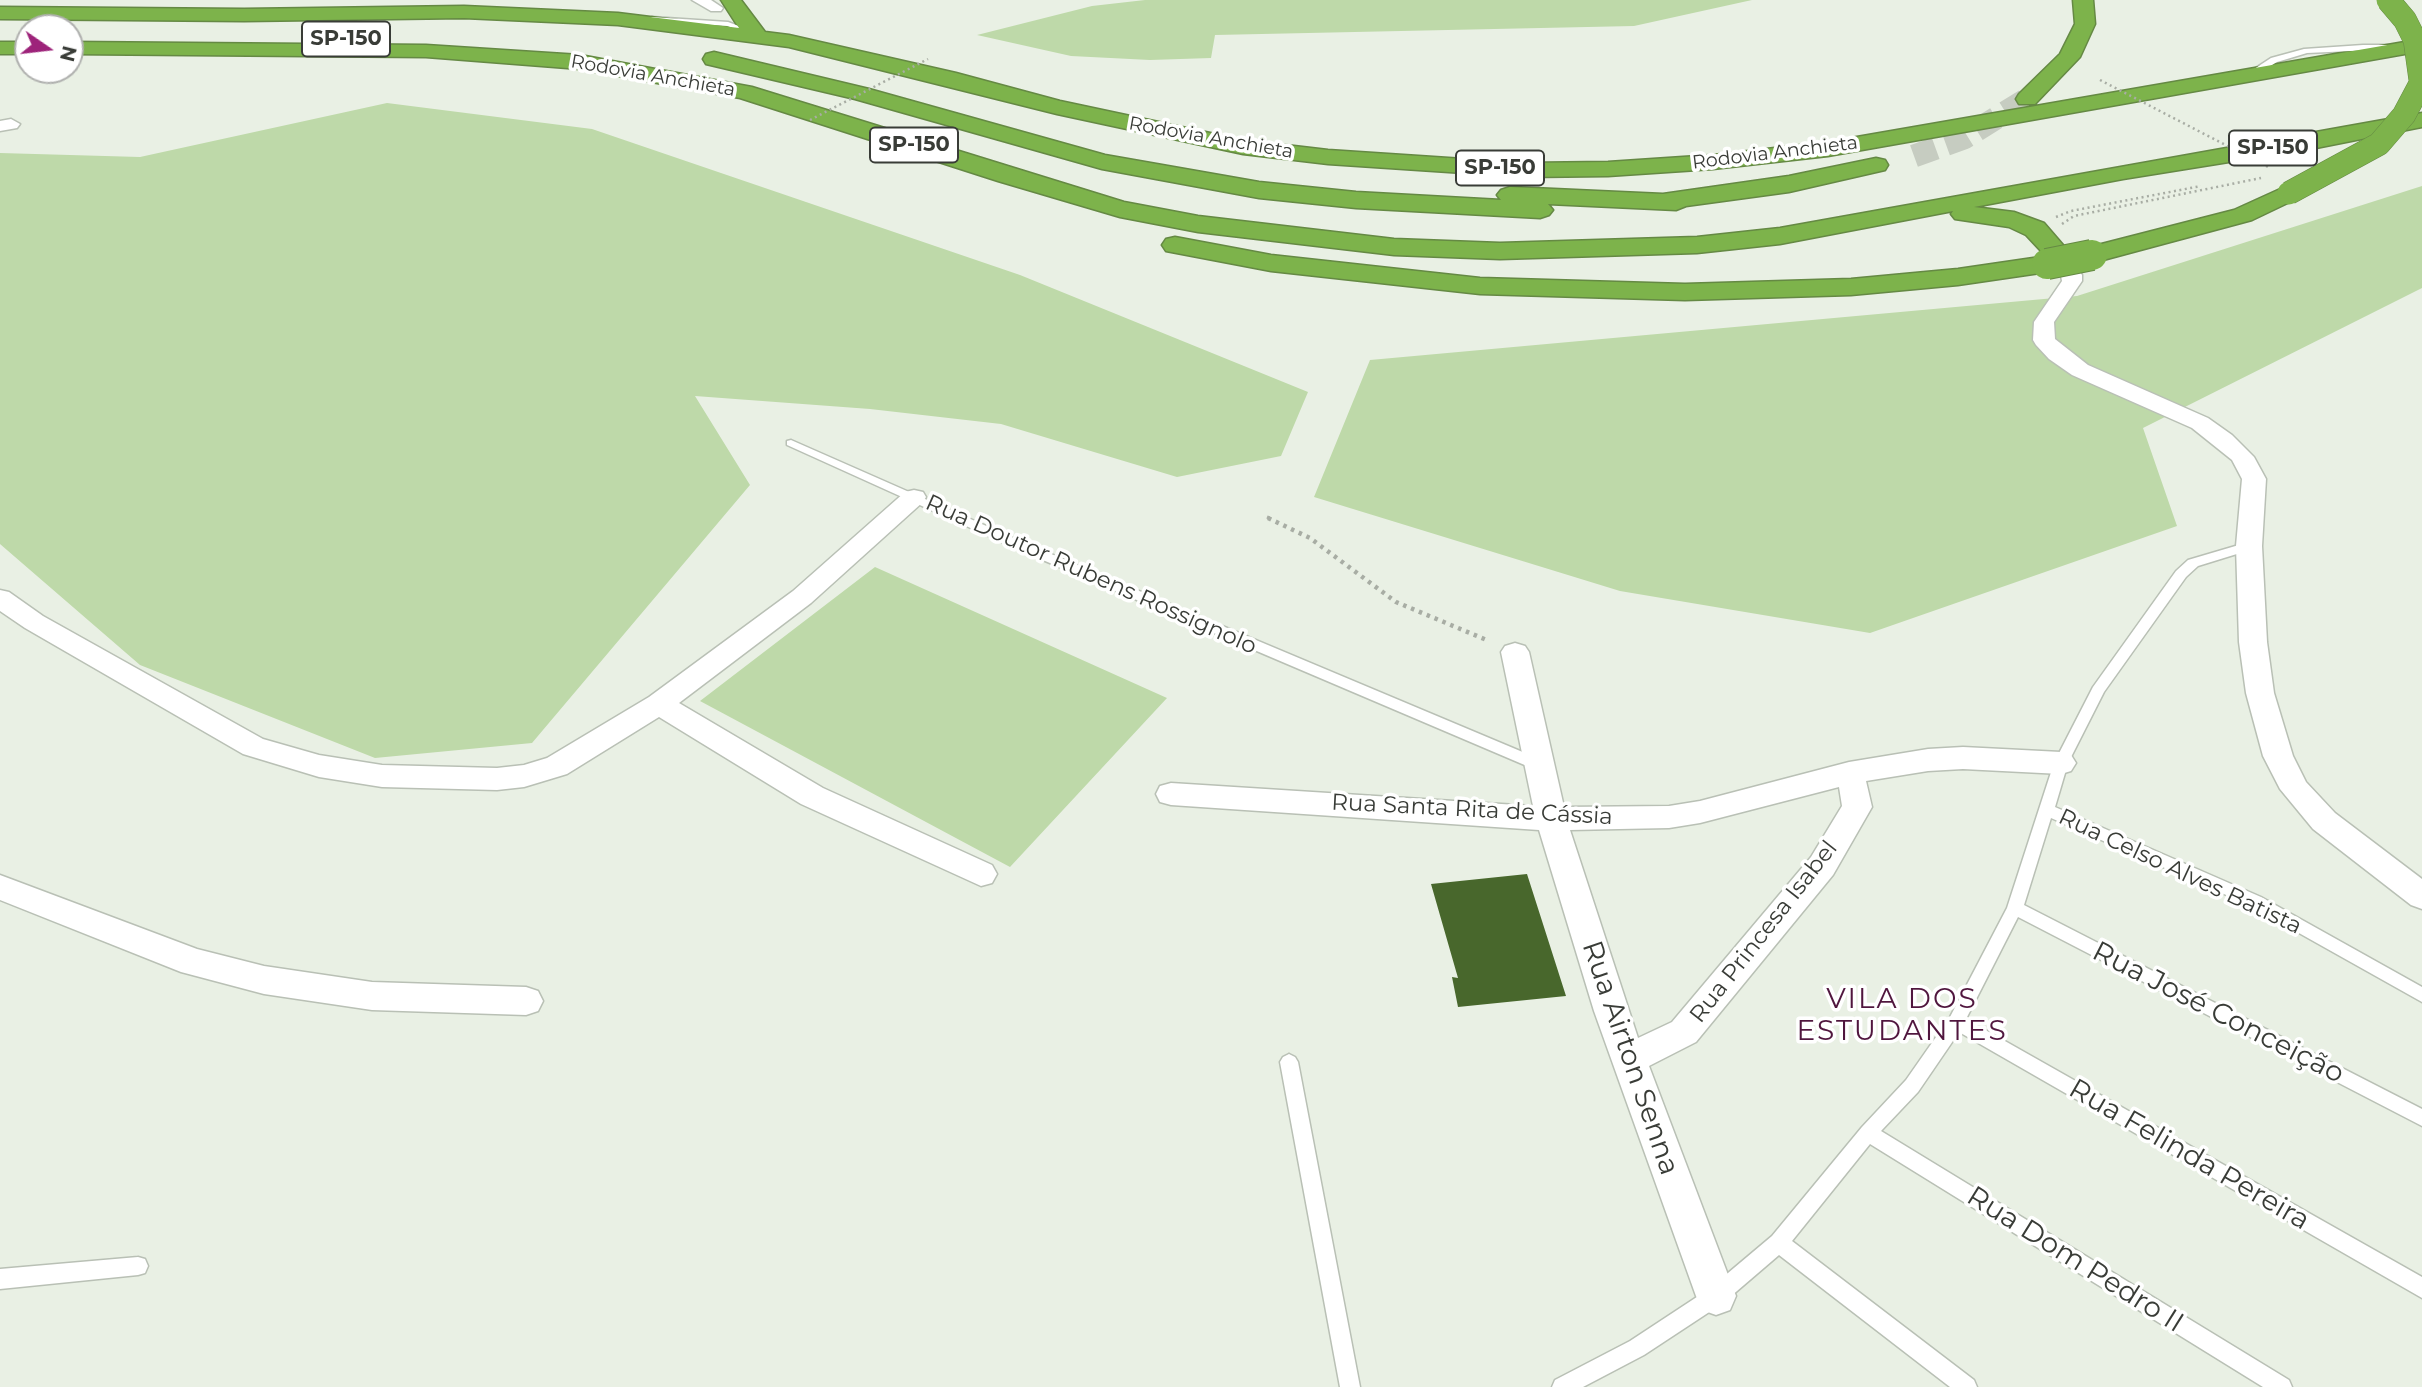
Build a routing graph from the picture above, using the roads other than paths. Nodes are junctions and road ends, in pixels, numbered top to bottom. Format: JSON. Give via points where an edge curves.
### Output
{"nodes":[{"id":1,"x":2083,"y":0,"type":"edge"},
{"id":2,"x":2388,"y":0,"type":"edge"},
{"id":3,"x":718,"y":2,"type":"edge"},
{"id":4,"x":0,"y":13,"type":"edge"},
{"id":5,"x":244,"y":15,"type":"junction"},
{"id":6,"x":618,"y":19,"type":"junction"},
{"id":7,"x":84,"y":35,"type":"edge"},
{"id":8,"x":757,"y":35,"type":"junction"},
{"id":9,"x":2412,"y":46,"type":"edge"},
{"id":10,"x":84,"y":48,"type":"edge"},
{"id":11,"x":317,"y":51,"type":"junction"},
{"id":12,"x":658,"y":53,"type":"dead end"},
{"id":13,"x":621,"y":54,"type":"junction"},
{"id":14,"x":687,"y":55,"type":"dead end"},
{"id":15,"x":2027,"y":99,"type":"tunnel mouth"},
{"id":16,"x":2422,"y":103,"type":"edge"},
{"id":17,"x":2422,"y":120,"type":"edge"},
{"id":18,"x":1914,"y":156,"type":"tunnel mouth"},
{"id":19,"x":887,"y":163,"type":"dead end"},
{"id":20,"x":2123,"y":172,"type":"junction"},
{"id":21,"x":1676,"y":202,"type":"junction"},
{"id":22,"x":1916,"y":213,"type":"junction"},
{"id":23,"x":1107,"y":230,"type":"dead end"},
{"id":24,"x":2050,"y":241,"type":"junction"},
{"id":25,"x":792,"y":443,"type":"dead end"},
{"id":26,"x":914,"y":497,"type":"junction"},
{"id":27,"x":2249,"y":546,"type":"junction"},
{"id":28,"x":0,"y":598,"type":"edge"},
{"id":29,"x":1515,"y":652,"type":"road end"},
{"id":30,"x":659,"y":704,"type":"junction"},
{"id":31,"x":2061,"y":763,"type":"junction"},
{"id":32,"x":1540,"y":766,"type":"junction"},
{"id":33,"x":1849,"y":773,"type":"junction"},
{"id":34,"x":1171,"y":793,"type":"dead end"},
{"id":35,"x":2048,"y":810,"type":"junction"},
{"id":36,"x":1551,"y":819,"type":"junction"},
{"id":37,"x":981,"y":874,"type":"dead end"},
{"id":38,"x":0,"y":887,"type":"edge"},
{"id":39,"x":2422,"y":897,"type":"edge"},
{"id":40,"x":2015,"y":908,"type":"junction"},
{"id":41,"x":2422,"y":995,"type":"edge"},
{"id":42,"x":526,"y":1001,"type":"dead end"},
{"id":43,"x":1956,"y":1022,"type":"junction"},
{"id":44,"x":1628,"y":1060,"type":"junction"},
{"id":45,"x":1289,"y":1062,"type":"dead end"},
{"id":46,"x":2422,"y":1118,"type":"edge"},
{"id":47,"x":1868,"y":1133,"type":"junction"},
{"id":48,"x":1779,"y":1243,"type":"junction"},
{"id":49,"x":138,"y":1266,"type":"dead end"},
{"id":50,"x":0,"y":1279,"type":"edge"},
{"id":51,"x":2422,"y":1289,"type":"edge"},
{"id":52,"x":1716,"y":1296,"type":"junction"},
{"id":53,"x":1350,"y":1387,"type":"edge"},
{"id":54,"x":1562,"y":1387,"type":"edge"},
{"id":55,"x":1967,"y":1387,"type":"edge"},
{"id":56,"x":2282,"y":1387,"type":"edge"}],
"edges":[{"from":1,"to":15,"type":"highway","via":[[2085,24],[2069,57]]},
{"from":2,"to":24,"type":"highway","bridge":true,"via":[[2415,40],[2421,83],[2404,115],[2379,144],[2243,215],[2092,254]]},
{"from":3,"to":6,"type":"highway","via":[[686,17]]},
{"from":3,"to":8,"type":"highway"},
{"from":4,"to":5,"type":"highway","name":"Rodovia Anchieta","number":"SP-150"},
{"from":5,"to":6,"type":"highway","name":"Rodovia Anchieta","number":"SP-150","via":[[464,12]]},
{"from":5,"to":21,"type":"highway","via":[[494,22],[682,39],[771,54],[1174,157],[1289,178],[1401,190]]},
{"from":6,"to":8,"type":"highway","name":"Rodovia Anchieta","number":"SP-150"},
{"from":7,"to":13,"type":"highway","name":"Rodovia Anchieta","number":"SP-150","via":[[476,42]]},
{"from":8,"to":9,"type":"highway","name":"Rodovia Anchieta","number":"SP-150","via":[[1243,147],[1524,170],[1713,162],[1828,149]]},
{"from":10,"to":11,"type":"highway","name":"Rodovia Anchieta","number":"SP-150"},
{"from":11,"to":19,"type":"highway","via":[[516,66],[604,78],[702,101]]},
{"from":11,"to":22,"type":"highway","name":"Rodovia Anchieta","number":"SP-150","via":[[480,53],[648,72],[792,105],[1120,209],[1198,224],[1394,247],[1500,251],[1696,246]]},
{"from":12,"to":13,"type":"highway"},
{"from":13,"to":16,"type":"highway","name":"Rodovia Anchieta","number":"SP-150","via":[[709,69],[814,95],[1073,175],[1209,205],[1308,221],[1532,234],[1741,224],[1971,188]]},
{"from":14,"to":21,"type":"highway","via":[[797,77],[1102,162],[1259,190],[1521,210]]},
{"from":17,"to":20,"type":"highway","name":"Rodovia Anchieta","number":"SP-150"},
{"from":18,"to":21,"type":"highway","via":[[1789,184]]},
{"from":20,"to":22,"type":"highway","name":"Rodovia Anchieta","number":"SP-150"},
{"from":20,"to":24,"type":"highway","via":[[2039,208],[2039,220]]},
{"from":22,"to":24,"type":"highway","via":[[2014,219]]},
{"from":23,"to":24,"type":"highway","via":[[1271,263],[1480,286],[1685,292],[1851,287],[1958,277]]},
{"from":24,"to":27,"type":"street","via":[[2070,269],[2072,281],[2043,322],[2044,340],[2080,370],[2200,423],[2242,457],[2254,479]]},
{"from":25,"to":26,"type":"lane"},
{"from":26,"to":30,"type":"street","name":"Rua Doutor Rubens Rossignolo","via":[[802,597]]},
{"from":26,"to":32,"type":"lane","name":"Rua Doutor Rubens Rossignolo"},
{"from":27,"to":31,"type":"lane","via":[[2193,563],[2181,574],[2098,690]]},
{"from":27,"to":39,"type":"street","via":[[2260,694],[2289,778],[2324,821]]},
{"from":28,"to":30,"type":"street","name":"Rua Doutor Rubens Rossignolo","via":[[229,736],[331,768],[383,776],[524,776],[558,766]]},
{"from":29,"to":32,"type":"street","name":"Rua Airton Senna"},
{"from":30,"to":37,"type":"street","via":[[812,796]]},
{"from":31,"to":33,"type":"street","name":"Rua Santa Rita de Cássia","via":[[1963,758]]},
{"from":31,"to":35,"type":"lane"},
{"from":32,"to":36,"type":"street","name":"Rua Airton Senna"},
{"from":33,"to":36,"type":"street","name":"Rua Santa Rita de Cássia","via":[[1669,817]]},
{"from":33,"to":44,"type":"street","name":"Rua Princesa Isabel","via":[[1857,807],[1822,866],[1684,1032]]},
{"from":34,"to":36,"type":"street","name":"Rua Santa Rita de Cássia"},
{"from":35,"to":40,"type":"lane"},
{"from":35,"to":41,"type":"lane","name":"Rua Celso Alves Batista","via":[[2255,901]]},
{"from":36,"to":44,"type":"street","name":"Rua Airton Senna"},
{"from":38,"to":42,"type":"street","via":[[193,962],[264,980],[372,996]]},
{"from":40,"to":43,"type":"lane"},
{"from":40,"to":46,"type":"lane","name":"Rua José Conceição"},
{"from":43,"to":47,"type":"lane","via":[[1912,1086]]},
{"from":43,"to":51,"type":"lane","name":"Rua Felinda Pereira"},
{"from":44,"to":52,"type":"street","name":"Rua Airton Senna"},
{"from":45,"to":53,"type":"lane"},
{"from":47,"to":48,"type":"lane"},
{"from":47,"to":56,"type":"lane","name":"Rua Dom Pedro II"},
{"from":48,"to":52,"type":"lane"},
{"from":48,"to":55,"type":"lane"},
{"from":49,"to":50,"type":"lane"},
{"from":52,"to":54,"type":"lane","via":[[1637,1348]]}]}
